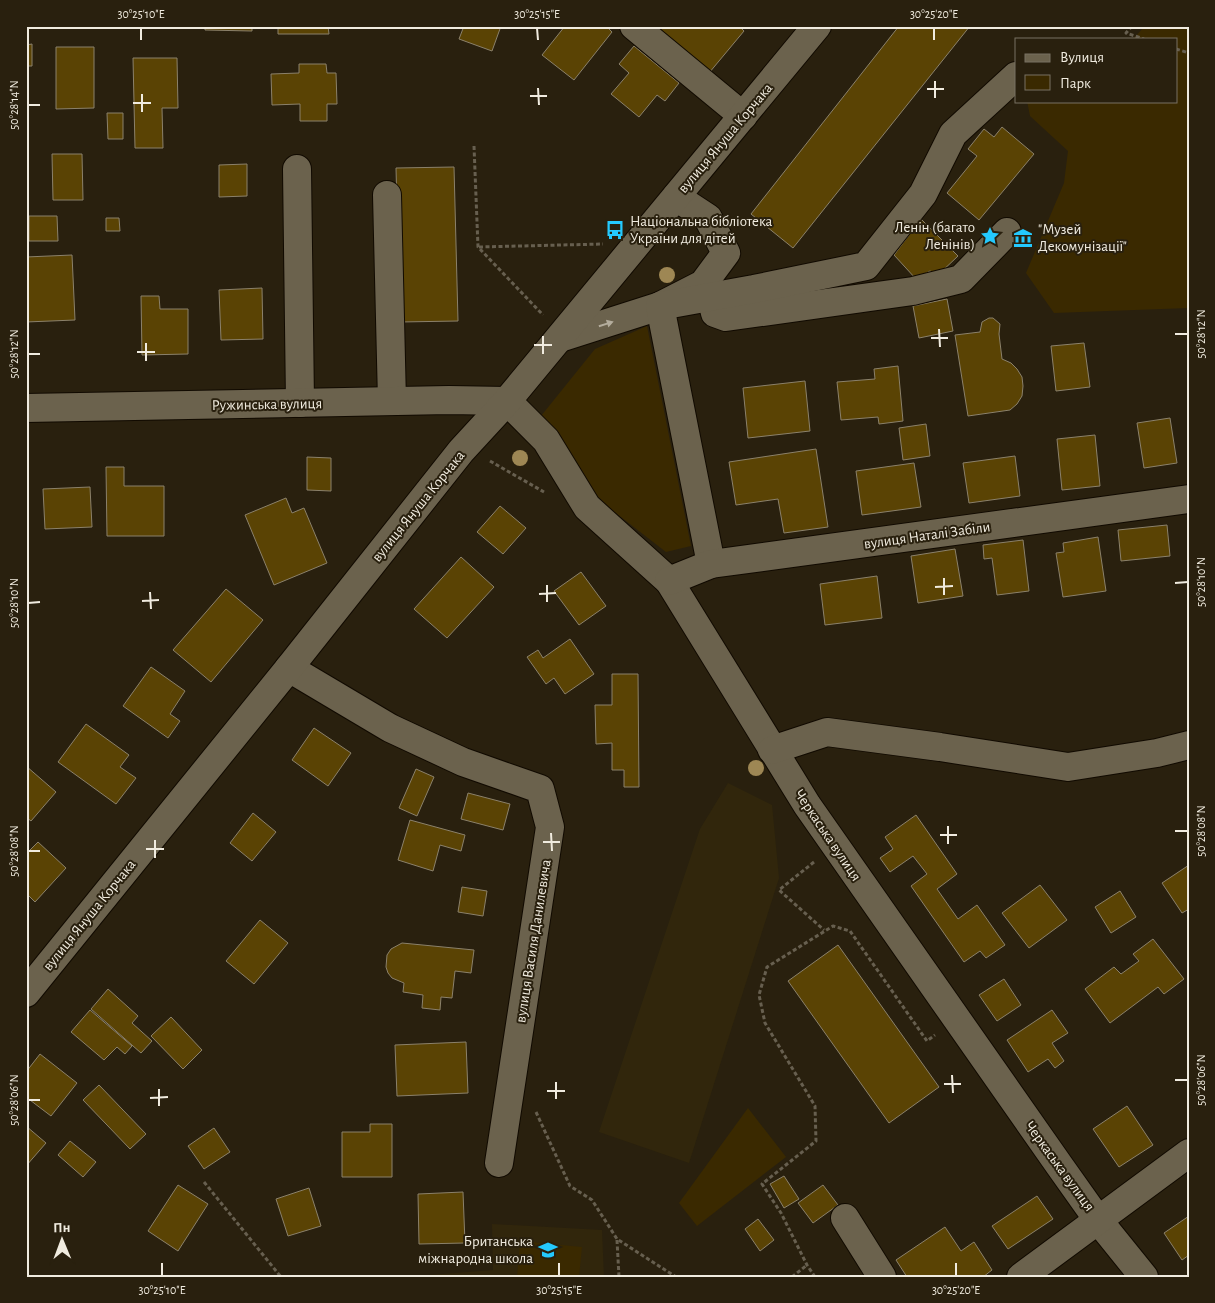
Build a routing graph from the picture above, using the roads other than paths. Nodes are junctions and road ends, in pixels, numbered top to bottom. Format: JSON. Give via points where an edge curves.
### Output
{"nodes":[{"id":1,"x":634,"y":26,"type":"edge"},
{"id":2,"x":818,"y":26,"type":"edge"},
{"id":3,"x":1015,"y":77,"type":"edge"},
{"id":4,"x":743,"y":116,"type":"junction"},
{"id":5,"x":297,"y":169,"type":"dead end"},
{"id":6,"x":387,"y":195,"type":"dead end"},
{"id":7,"x":676,"y":197,"type":"junction"},
{"id":8,"x":1007,"y":232,"type":"dead end"},
{"id":9,"x":711,"y":296,"type":"junction"},
{"id":10,"x":660,"y":306,"type":"junction"},
{"id":11,"x":552,"y":328,"type":"junction"},
{"id":12,"x":508,"y":400,"type":"junction"},
{"id":13,"x":392,"y":401,"type":"junction"},
{"id":14,"x":300,"y":403,"type":"junction"},
{"id":15,"x":26,"y":408,"type":"edge"},
{"id":16,"x":1189,"y":499,"type":"edge"},
{"id":17,"x":711,"y":564,"type":"junction"},
{"id":18,"x":669,"y":581,"type":"junction"},
{"id":19,"x":289,"y":668,"type":"junction"},
{"id":20,"x":1189,"y":745,"type":"edge"},
{"id":21,"x":772,"y":750,"type":"junction"},
{"id":22,"x":26,"y":993,"type":"edge"},
{"id":23,"x":1189,"y":1153,"type":"edge"},
{"id":24,"x":499,"y":1163,"type":"dead end"},
{"id":25,"x":845,"y":1218,"type":"dead end"},
{"id":26,"x":1098,"y":1220,"type":"junction"},
{"id":27,"x":882,"y":1277,"type":"edge"},
{"id":28,"x":1021,"y":1277,"type":"edge"},
{"id":29,"x":1144,"y":1277,"type":"edge"}],
"edges":[{"from":1,"to":4,"type":"street"},
{"from":2,"to":4,"type":"street","name":"вулиця Януша Корчака"},
{"from":3,"to":9,"type":"street","via":[[953,134],[923,194],[866,266]]},
{"from":4,"to":7,"type":"street","name":"вулиця Януша Корчака"},
{"from":5,"to":14,"type":"street"},
{"from":6,"to":13,"type":"street"},
{"from":7,"to":10,"type":"street","via":[[708,218],[726,253],[703,284]]},
{"from":7,"to":11,"type":"street","name":"вулиця Януша Корчака"},
{"from":8,"to":9,"type":"street","via":[[961,279],[913,291],[726,317],[715,313]]},
{"from":9,"to":10,"type":"street"},
{"from":11,"to":10,"type":"street","one_way":true},
{"from":10,"to":17,"type":"street"},
{"from":11,"to":12,"type":"street","name":"вулиця Януша Корчака"},
{"from":12,"to":13,"type":"street","name":"Ружинська вулиця"},
{"from":12,"to":18,"type":"street","name":"Черкаська вулиця","via":[[546,440],[587,507]]},
{"from":12,"to":19,"type":"street","name":"вулиця Януша Корчака","via":[[461,452]]},
{"from":13,"to":14,"type":"street","name":"Ружинська вулиця"},
{"from":14,"to":15,"type":"street","name":"Ружинська вулиця"},
{"from":16,"to":17,"type":"street","name":"вулиця Наталі Забіли"},
{"from":17,"to":18,"type":"street","name":"вулиця Наталі Забіли"},
{"from":18,"to":21,"type":"street","name":"Черкаська вулиця"},
{"from":19,"to":22,"type":"street","name":"вулиця Януша Корчака"},
{"from":19,"to":24,"type":"street","name":"вулиця Василя Данилевича","via":[[390,728],[463,762],[540,789],[550,827]]},
{"from":20,"to":21,"type":"street","via":[[1068,767],[827,732]]},
{"from":21,"to":26,"type":"street","name":"Черкаська вулиця","via":[[812,813]]},
{"from":23,"to":26,"type":"street"},
{"from":25,"to":27,"type":"street"},
{"from":26,"to":28,"type":"street"},
{"from":26,"to":29,"type":"street","name":"Черкаська вулиця"}]}
